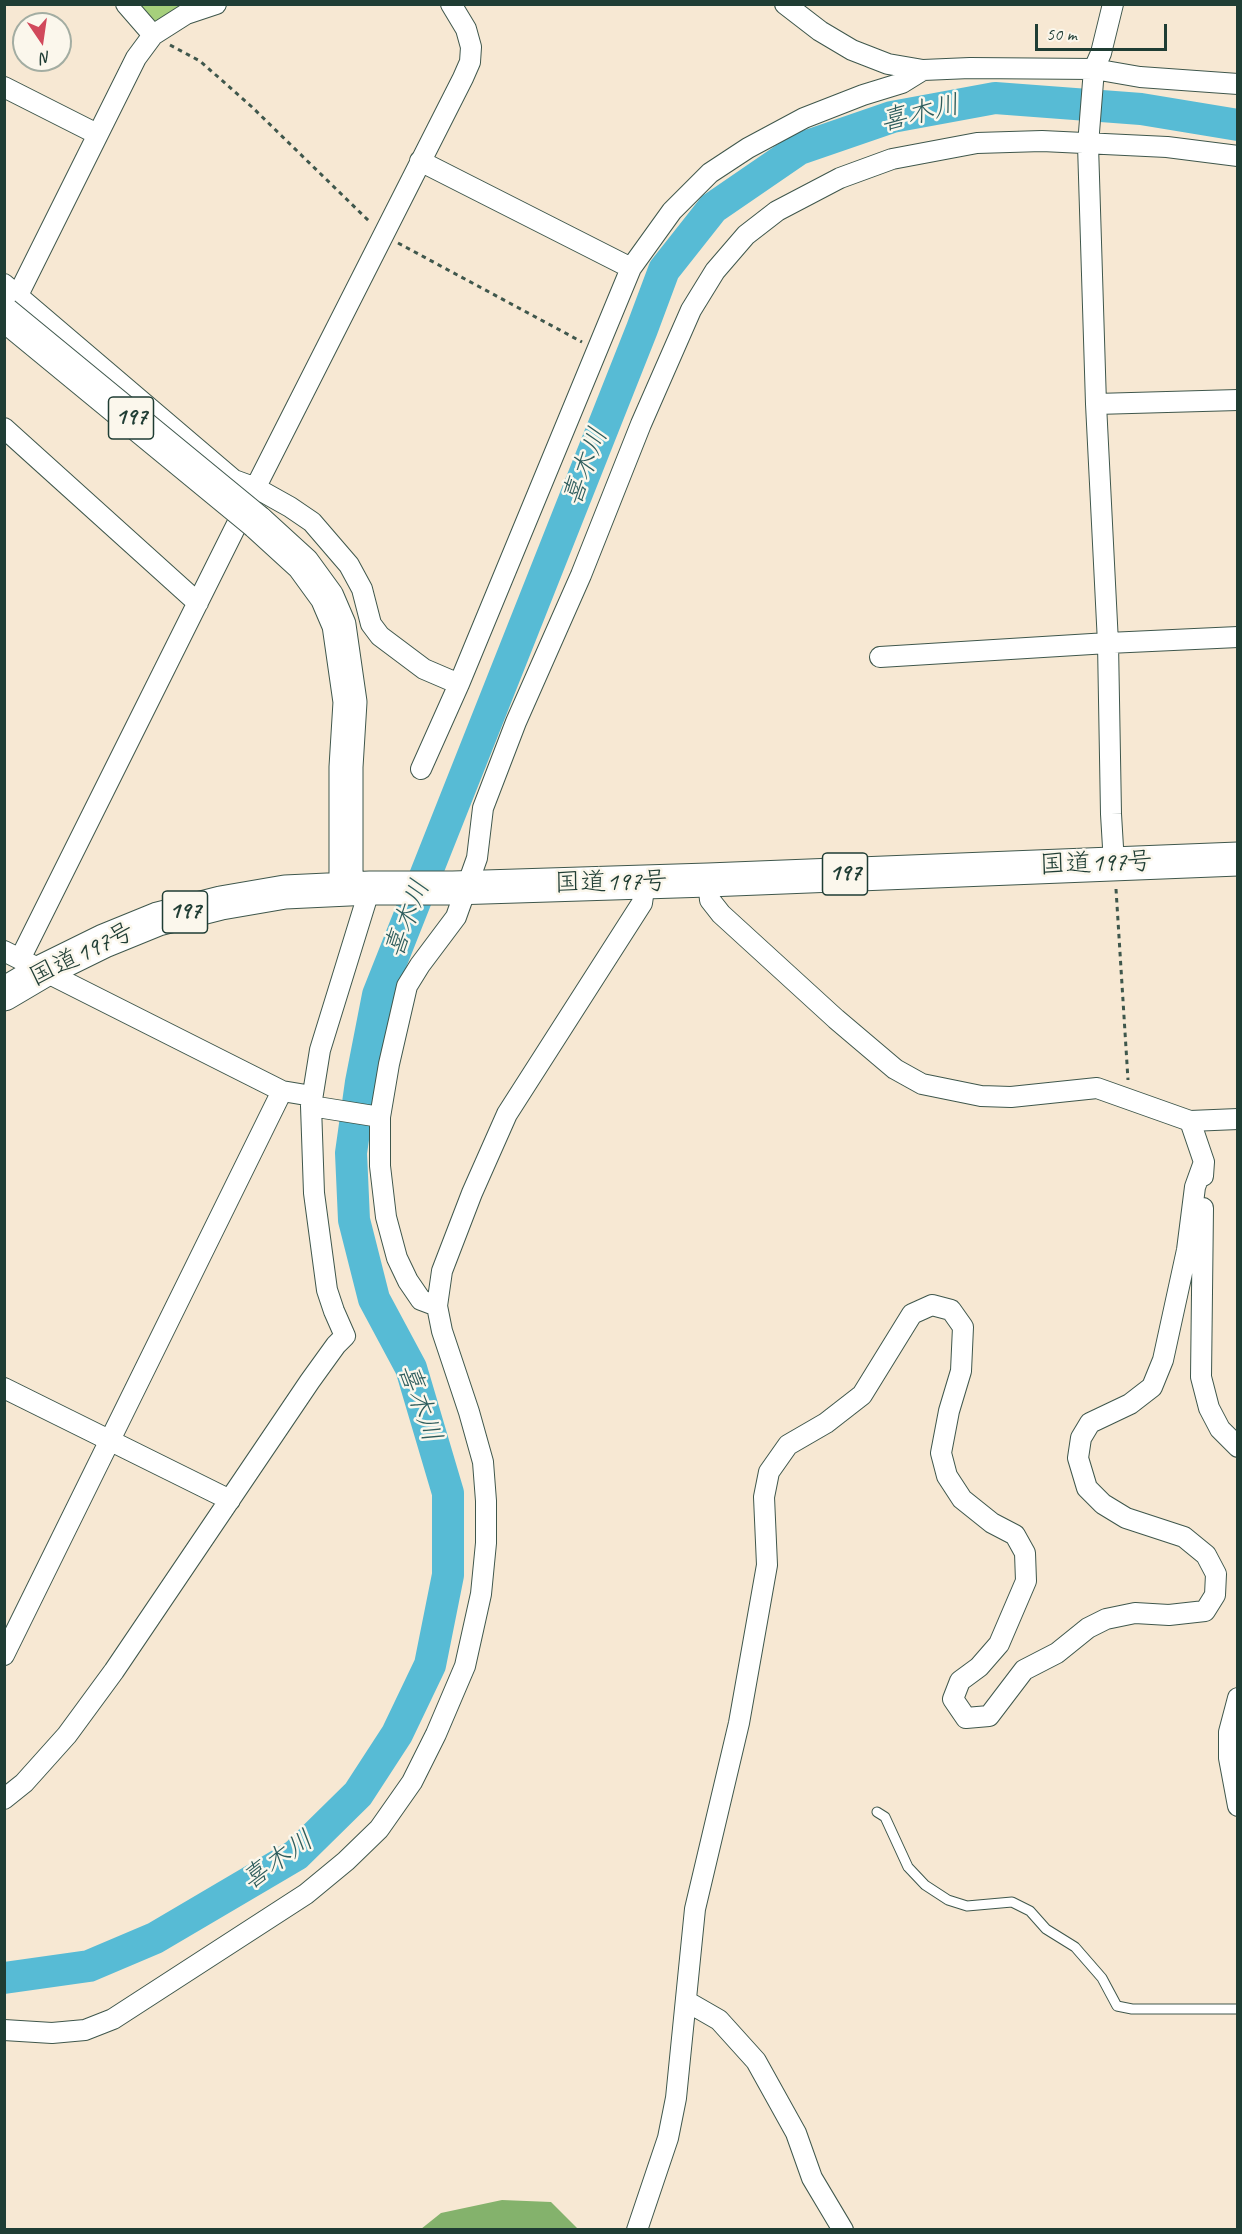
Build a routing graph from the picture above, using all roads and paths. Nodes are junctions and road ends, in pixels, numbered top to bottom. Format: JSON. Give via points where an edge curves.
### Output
{"nodes":[{"id":1,"x":126,"y":4,"type":"edge"},
{"id":2,"x":216,"y":4,"type":"edge"},
{"id":3,"x":452,"y":4,"type":"edge"},
{"id":4,"x":785,"y":4,"type":"edge"},
{"id":5,"x":1113,"y":4,"type":"edge"},
{"id":6,"x":153,"y":35,"type":"junction"},
{"id":7,"x":922,"y":70,"type":"junction"},
{"id":8,"x":1094,"y":73,"type":"junction"},
{"id":9,"x":1238,"y":84,"type":"edge"},
{"id":10,"x":4,"y":87,"type":"edge"},
{"id":11,"x":97,"y":134,"type":"junction"},
{"id":12,"x":1089,"y":141,"type":"junction"},
{"id":13,"x":1238,"y":156,"type":"edge"},
{"id":14,"x":420,"y":161,"type":"junction"},
{"id":15,"x":384,"y":235,"type":"junction"},
{"id":16,"x":630,"y":268,"type":"junction"},
{"id":17,"x":9,"y":298,"type":"edge"},
{"id":18,"x":4,"y":323,"type":"edge"},
{"id":19,"x":597,"y":350,"type":"junction"},
{"id":20,"x":1238,"y":399,"type":"edge"},
{"id":21,"x":1096,"y":404,"type":"junction"},
{"id":22,"x":4,"y":428,"type":"edge"},
{"id":23,"x":256,"y":488,"type":"junction"},
{"id":24,"x":198,"y":603,"type":"junction"},
{"id":25,"x":1238,"y":637,"type":"edge"},
{"id":26,"x":1108,"y":643,"type":"junction"},
{"id":27,"x":880,"y":657,"type":"dead end"},
{"id":28,"x":459,"y":684,"type":"junction"},
{"id":29,"x":421,"y":770,"type":"dead end"},
{"id":30,"x":1238,"y":859,"type":"edge"},
{"id":31,"x":1114,"y":864,"type":"junction"},
{"id":32,"x":708,"y":880,"type":"junction"},
{"id":33,"x":645,"y":882,"type":"junction"},
{"id":34,"x":461,"y":887,"type":"junction"},
{"id":35,"x":366,"y":888,"type":"junction"},
{"id":36,"x":23,"y":960,"type":"edge"},
{"id":37,"x":4,"y":994,"type":"edge"},
{"id":38,"x":282,"y":1091,"type":"junction"},
{"id":39,"x":1129,"y":1098,"type":"junction"},
{"id":40,"x":314,"y":1103,"type":"junction"},
{"id":41,"x":376,"y":1116,"type":"junction"},
{"id":42,"x":1238,"y":1119,"type":"edge"},
{"id":43,"x":1190,"y":1121,"type":"junction"},
{"id":44,"x":1204,"y":1162,"type":"junction"},
{"id":45,"x":437,"y":1306,"type":"junction"},
{"id":46,"x":4,"y":1388,"type":"edge"},
{"id":47,"x":111,"y":1440,"type":"junction"},
{"id":48,"x":1238,"y":1447,"type":"edge"},
{"id":49,"x":230,"y":1500,"type":"junction"},
{"id":50,"x":4,"y":1655,"type":"edge"},
{"id":51,"x":1238,"y":1698,"type":"edge"},
{"id":52,"x":4,"y":1799,"type":"edge"},
{"id":53,"x":1238,"y":1806,"type":"edge"},
{"id":54,"x":877,"y":1812,"type":"dead end"},
{"id":55,"x":686,"y":2001,"type":"junction"},
{"id":56,"x":1238,"y":2009,"type":"edge"},
{"id":57,"x":4,"y":2030,"type":"edge"},
{"id":58,"x":637,"y":2229,"type":"edge"},
{"id":59,"x":843,"y":2229,"type":"edge"}],
"edges":[{"from":1,"to":6,"type":"street"},
{"from":2,"to":6,"type":"street","via":[[186,14]]},
{"from":3,"to":14,"type":"street","via":[[466,29],[470,62]]},
{"from":4,"to":7,"type":"street","via":[[852,50],[888,64]]},
{"from":5,"to":8,"type":"street"},
{"from":6,"to":11,"type":"street","via":[[136,58]]},
{"from":6,"to":15,"type":"path","via":[[200,61]]},
{"from":7,"to":8,"type":"street"},
{"from":7,"to":16,"type":"street","via":[[902,83],[804,118],[710,173],[672,211]]},
{"from":8,"to":9,"type":"street"},
{"from":8,"to":12,"type":"street"},
{"from":10,"to":11,"type":"street"},
{"from":11,"to":17,"type":"street"},
{"from":12,"to":13,"type":"street"},
{"from":12,"to":21,"type":"street"},
{"from":12,"to":34,"type":"street","via":[[977,143],[892,159],[840,178],[777,211],[746,235],[715,271],[691,310],[582,575],[516,722],[483,808],[477,858]]},
{"from":14,"to":15,"type":"street"},
{"from":14,"to":16,"type":"street"},
{"from":15,"to":19,"type":"path"},
{"from":15,"to":23,"type":"street"},
{"from":16,"to":19,"type":"street"},
{"from":17,"to":18,"type":"street"},
{"from":17,"to":23,"type":"street","via":[[234,480]]},
{"from":17,"to":35,"type":"highway","number":"197","bridge":true,"via":[[303,564],[327,597],[339,626],[350,702],[346,767]]},
{"from":19,"to":28,"type":"street"},
{"from":20,"to":21,"type":"street"},
{"from":21,"to":26,"type":"street"},
{"from":22,"to":24,"type":"street"},
{"from":23,"to":24,"type":"street"},
{"from":23,"to":28,"type":"street","via":[[312,522],[349,565],[362,589],[371,624],[380,636],[424,669]]},
{"from":24,"to":36,"type":"street"},
{"from":25,"to":26,"type":"street"},
{"from":26,"to":27,"type":"street"},
{"from":26,"to":31,"type":"street"},
{"from":28,"to":29,"type":"street"},
{"from":30,"to":31,"type":"highway","name":"国道197号","number":"197"},
{"from":31,"to":32,"type":"highway","name":"国道197号","number":"197"},
{"from":31,"to":39,"type":"path"},
{"from":32,"to":33,"type":"highway","name":"国道197号","number":"197"},
{"from":32,"to":39,"type":"street","via":[[710,900],[721,914],[895,1069],[922,1084],[981,1096],[1011,1097],[1098,1088]]},
{"from":33,"to":34,"type":"highway","name":"国道197号","number":"197"},
{"from":33,"to":45,"type":"street","via":[[642,903],[507,1114],[442,1270]]},
{"from":34,"to":35,"type":"highway","name":"国道197号","number":"197"},
{"from":34,"to":41,"type":"street","via":[[456,917],[407,986]]},
{"from":35,"to":36,"type":"highway","name":"国道197号","number":"197","via":[[257,896],[158,919],[104,941]]},
{"from":35,"to":40,"type":"street","via":[[322,1040]]},
{"from":36,"to":37,"type":"highway","name":"国道197号","number":"197"},
{"from":36,"to":38,"type":"street"},
{"from":38,"to":40,"type":"street"},
{"from":38,"to":47,"type":"street"},
{"from":39,"to":43,"type":"street"},
{"from":40,"to":41,"type":"street"},
{"from":40,"to":49,"type":"street","via":[[314,1193],[327,1290],[345,1336],[316,1372]]},
{"from":41,"to":45,"type":"street","via":[[384,1207],[397,1258],[421,1300]]},
{"from":42,"to":43,"type":"street"},
{"from":43,"to":44,"type":"street"},
{"from":44,"to":48,"type":"street","via":[[1202,1377],[1209,1408],[1220,1430]]},
{"from":44,"to":55,"type":"street","via":[[1195,1187],[1187,1250],[1163,1360],[1152,1387],[1130,1404],[1090,1423],[1081,1438],[1078,1458],[1087,1488],[1103,1504],[1126,1518],[1184,1537],[1206,1555],[1216,1574],[1215,1595],[1205,1611],[1135,1613],[1088,1628],[1057,1653],[1024,1670],[989,1716],[966,1718],[953,1699],[960,1681],[999,1644],[1026,1581],[1025,1553],[1014,1534],[992,1523],[962,1499],[947,1476],[940,1453],[961,1371],[963,1327],[951,1310],[932,1305],[912,1314],[862,1395],[826,1423],[788,1445],[769,1472],[764,1497],[767,1565],[739,1723],[695,1909]]},
{"from":45,"to":57,"type":"street","via":[[441,1331],[483,1462],[486,1543],[481,1594],[465,1666],[412,1782],[379,1829],[306,1894],[113,2019],[85,2030]]},
{"from":46,"to":47,"type":"street"},
{"from":47,"to":49,"type":"street"},
{"from":47,"to":50,"type":"street"},
{"from":49,"to":52,"type":"street","via":[[67,1735],[24,1783]]},
{"from":51,"to":53,"type":"street","via":[[1229,1732],[1229,1758]]},
{"from":54,"to":56,"type":"lane","via":[[885,1817],[908,1867],[925,1885],[948,1900],[967,1906],[1012,1902],[1030,1911],[1046,1929],[1075,1947],[1102,1978],[1117,2006]]},
{"from":55,"to":58,"type":"street","via":[[668,2139]]},
{"from":55,"to":59,"type":"street","via":[[719,2020],[756,2061],[796,2133],[812,2178]]}]}
